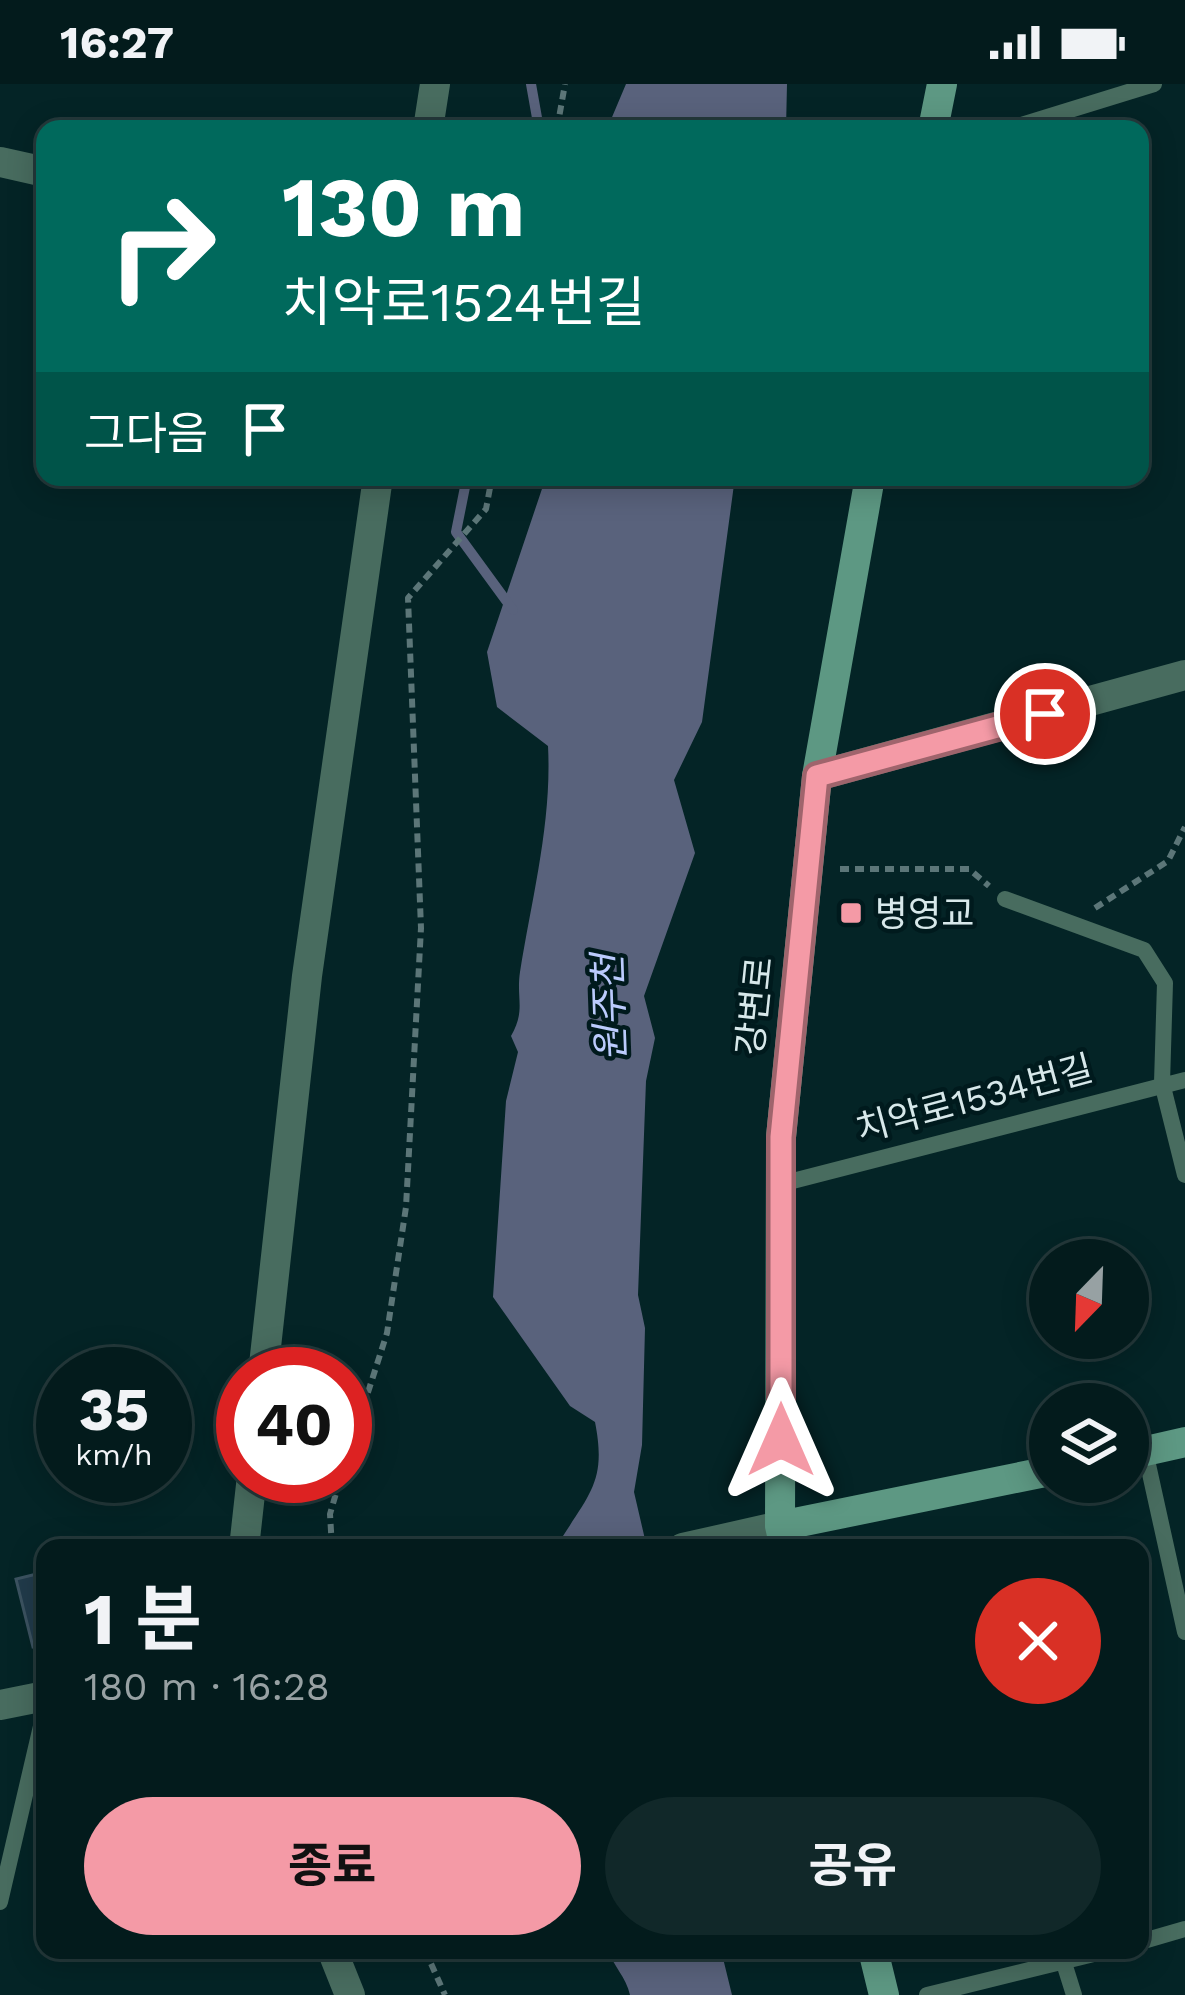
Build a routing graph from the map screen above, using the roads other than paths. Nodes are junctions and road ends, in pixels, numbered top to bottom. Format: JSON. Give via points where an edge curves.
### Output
{"nodes":[{"id":1,"x":435,"y":84,"type":"edge"},
{"id":2,"x":942,"y":84,"type":"edge"},
{"id":3,"x":1154,"y":84,"type":"edge"},
{"id":4,"x":429,"y":120,"type":"edge"},
{"id":5,"x":935,"y":120,"type":"edge"},
{"id":6,"x":1037,"y":120,"type":"edge"},
{"id":7,"x":0,"y":162,"type":"edge"},
{"id":8,"x":36,"y":170,"type":"edge"},
{"id":9,"x":377,"y":486,"type":"edge"},
{"id":10,"x":868,"y":486,"type":"edge"},
{"id":11,"x":1185,"y":675,"type":"edge"},
{"id":12,"x":817,"y":776,"type":"junction"},
{"id":13,"x":1005,"y":899,"type":"dead end"},
{"id":14,"x":1185,"y":1080,"type":"edge"},
{"id":15,"x":1162,"y":1083,"type":"junction"},
{"id":16,"x":1185,"y":1175,"type":"edge"},
{"id":17,"x":781,"y":1184,"type":"junction"},
{"id":18,"x":266,"y":1347,"type":"edge"},
{"id":19,"x":1185,"y":1442,"type":"edge"},
{"id":20,"x":1149,"y":1450,"type":"edge"},
{"id":21,"x":1029,"y":1476,"type":"edge"},
{"id":22,"x":1149,"y":1500,"type":"edge"},
{"id":23,"x":249,"y":1503,"type":"edge"},
{"id":24,"x":783,"y":1537,"type":"edge"},
{"id":25,"x":245,"y":1539,"type":"edge"},
{"id":26,"x":720,"y":1539,"type":"edge"},
{"id":27,"x":1185,"y":1632,"type":"edge"},
{"id":28,"x":36,"y":1698,"type":"edge"},
{"id":29,"x":0,"y":1706,"type":"edge"},
{"id":30,"x":36,"y":1748,"type":"edge"},
{"id":31,"x":0,"y":1902,"type":"edge"},
{"id":32,"x":1185,"y":1929,"type":"edge"},
{"id":33,"x":1149,"y":1939,"type":"edge"},
{"id":34,"x":336,"y":1959,"type":"edge"},
{"id":35,"x":875,"y":1959,"type":"edge"},
{"id":36,"x":1078,"y":1959,"type":"edge"},
{"id":37,"x":1064,"y":1963,"type":"junction"},
{"id":38,"x":350,"y":1995,"type":"edge"},
{"id":39,"x":884,"y":1995,"type":"edge"},
{"id":40,"x":927,"y":1995,"type":"edge"},
{"id":41,"x":1074,"y":1995,"type":"edge"}],
"edges":[{"from":1,"to":4,"type":"street"},
{"from":2,"to":5,"type":"street"},
{"from":3,"to":6,"type":"lane"},
{"from":7,"to":8,"type":"street"},
{"from":9,"to":18,"type":"street","via":[[307,976]]},
{"from":10,"to":12,"type":"street","name":"강변로"},
{"from":11,"to":12,"type":"street"},
{"from":12,"to":17,"type":"street","name":"강변로"},
{"from":13,"to":15,"type":"lane","via":[[1144,950],[1165,982]]},
{"from":14,"to":15,"type":"lane","name":"치악로1534번길"},
{"from":15,"to":16,"type":"lane"},
{"from":15,"to":17,"type":"lane","name":"치악로1534번길"},
{"from":17,"to":24,"type":"street","name":"강변로"},
{"from":19,"to":20,"type":"street"},
{"from":21,"to":24,"type":"street"},
{"from":22,"to":27,"type":"lane"},
{"from":23,"to":25,"type":"street"},
{"from":24,"to":26,"type":"street"},
{"from":28,"to":29,"type":"street"},
{"from":30,"to":31,"type":"lane"},
{"from":32,"to":33,"type":"lane"},
{"from":34,"to":38,"type":"street"},
{"from":35,"to":39,"type":"street"},
{"from":36,"to":37,"type":"lane"},
{"from":37,"to":40,"type":"lane"},
{"from":37,"to":41,"type":"lane"}]}
